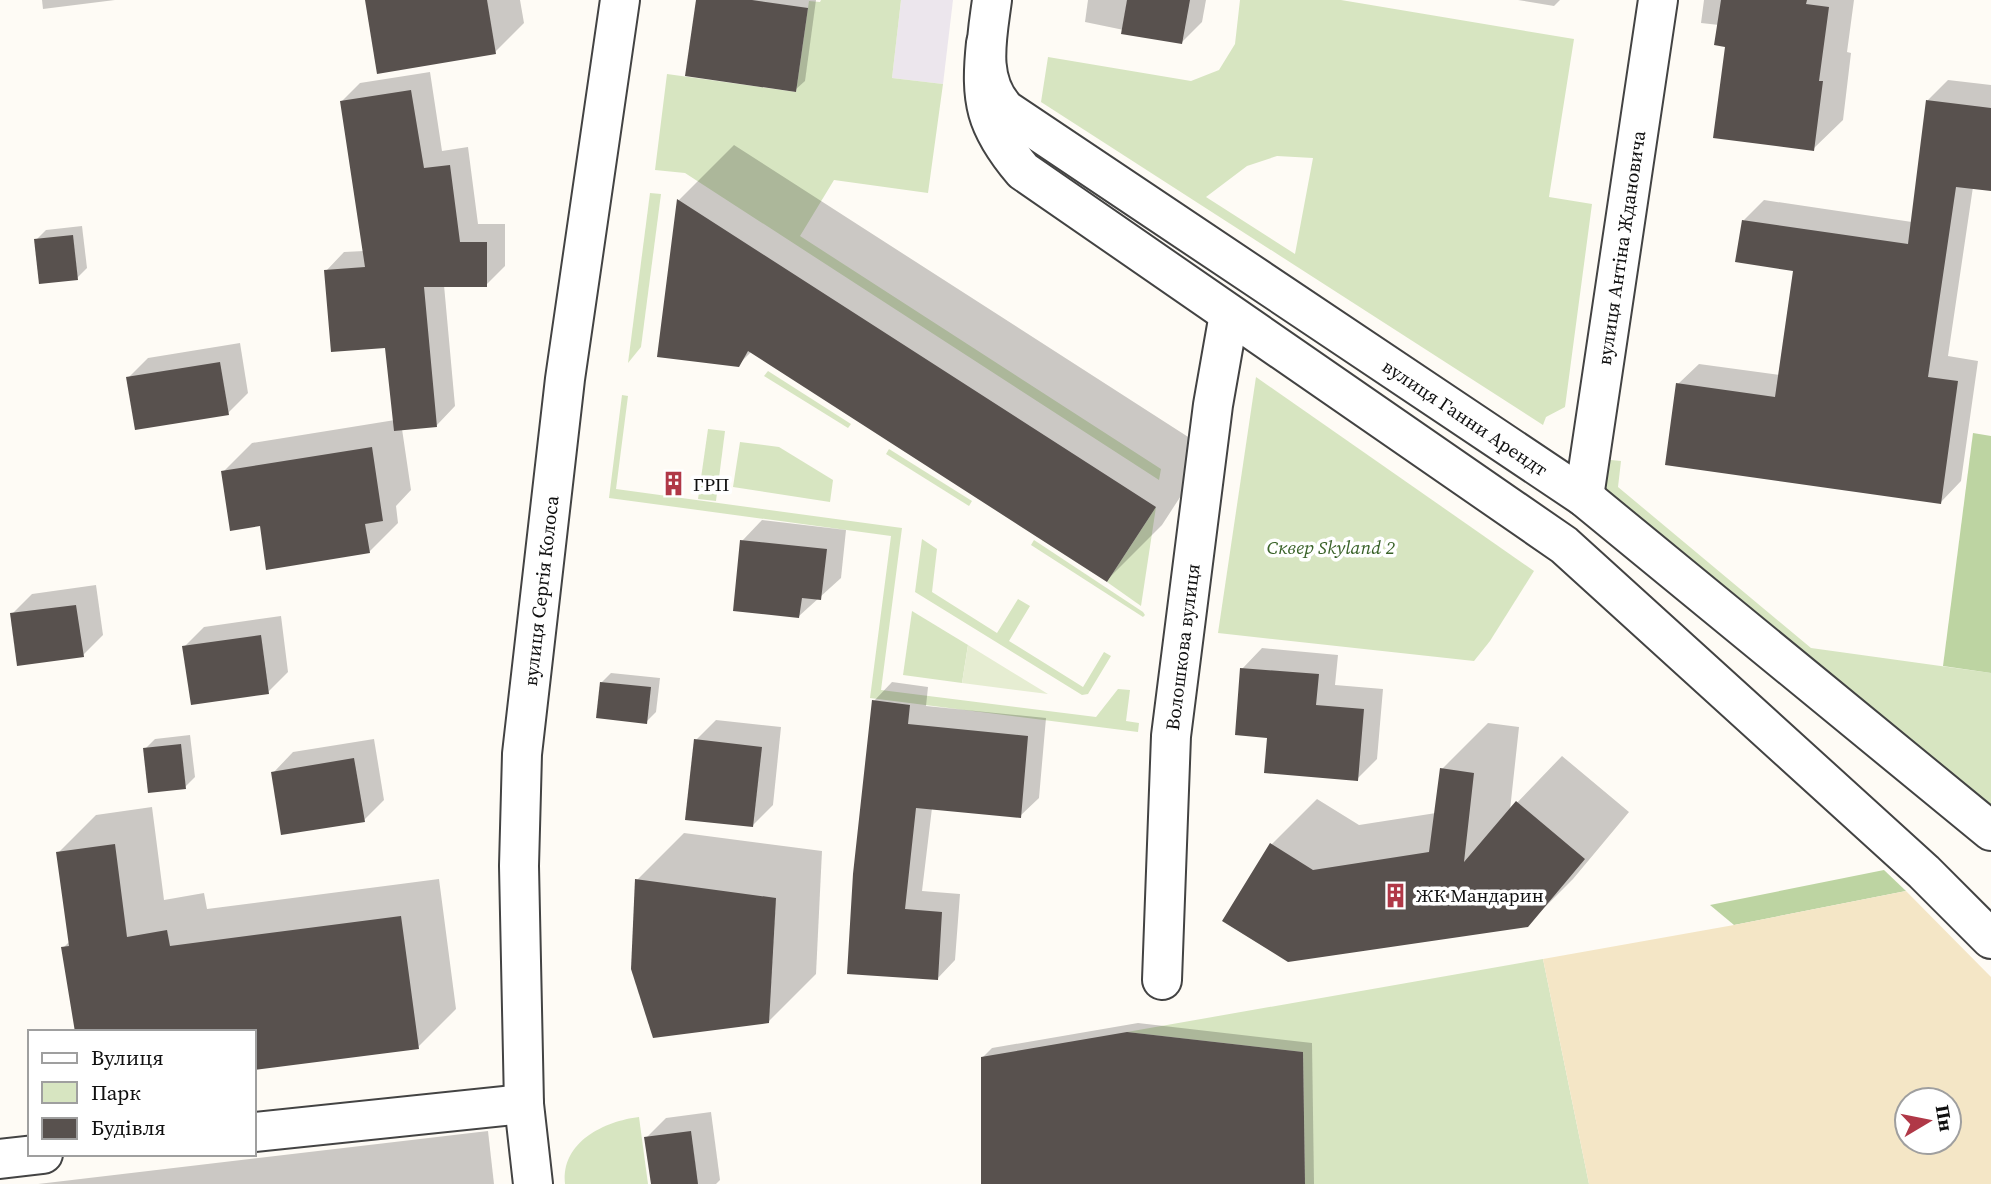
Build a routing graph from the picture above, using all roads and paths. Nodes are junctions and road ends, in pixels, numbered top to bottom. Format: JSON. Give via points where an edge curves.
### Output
{"nodes":[{"id":1,"x":620,"y":0,"type":"edge"},
{"id":2,"x":992,"y":0,"type":"edge"},
{"id":3,"x":1658,"y":0,"type":"edge"},
{"id":4,"x":986,"y":43,"type":"junction"},
{"id":5,"x":1229,"y":314,"type":"junction"},
{"id":6,"x":1584,"y":497,"type":"junction"},
{"id":7,"x":1991,"y":831,"type":"edge"},
{"id":8,"x":1991,"y":939,"type":"edge"},
{"id":9,"x":1162,"y":980,"type":"dead end"},
{"id":10,"x":507,"y":1106,"type":"junction"},
{"id":11,"x":256,"y":1132,"type":"edge"},
{"id":12,"x":28,"y":1156,"type":"edge"},
{"id":13,"x":0,"y":1159,"type":"edge"},
{"id":14,"x":533,"y":1184,"type":"edge"}],
"edges":[{"from":1,"to":10,"type":"street","name":"вулиця Сергія Колоса","via":[[565,379],[522,754]]},
{"from":2,"to":4,"type":"street","name":"вулиця Ганни Арендт"},
{"from":3,"to":6,"type":"street","name":"вулиця Антіна Ждановича"},
{"from":4,"to":5,"type":"street","via":[[983,84],[987,112],[1000,142],[1023,171]]},
{"from":4,"to":6,"type":"street","name":"вулиця Ганни Арендт","via":[[989,82],[1006,110]]},
{"from":5,"to":8,"type":"street","via":[[1564,545],[1924,872]]},
{"from":5,"to":9,"type":"street","name":"Волошкова вулиця","via":[[1175,695]]},
{"from":6,"to":7,"type":"street","name":"вулиця Ганни Арендт"},
{"from":10,"to":11,"type":"street"},
{"from":10,"to":14,"type":"street","name":"вулиця Сергія Колоса"},
{"from":12,"to":13,"type":"street"}]}
